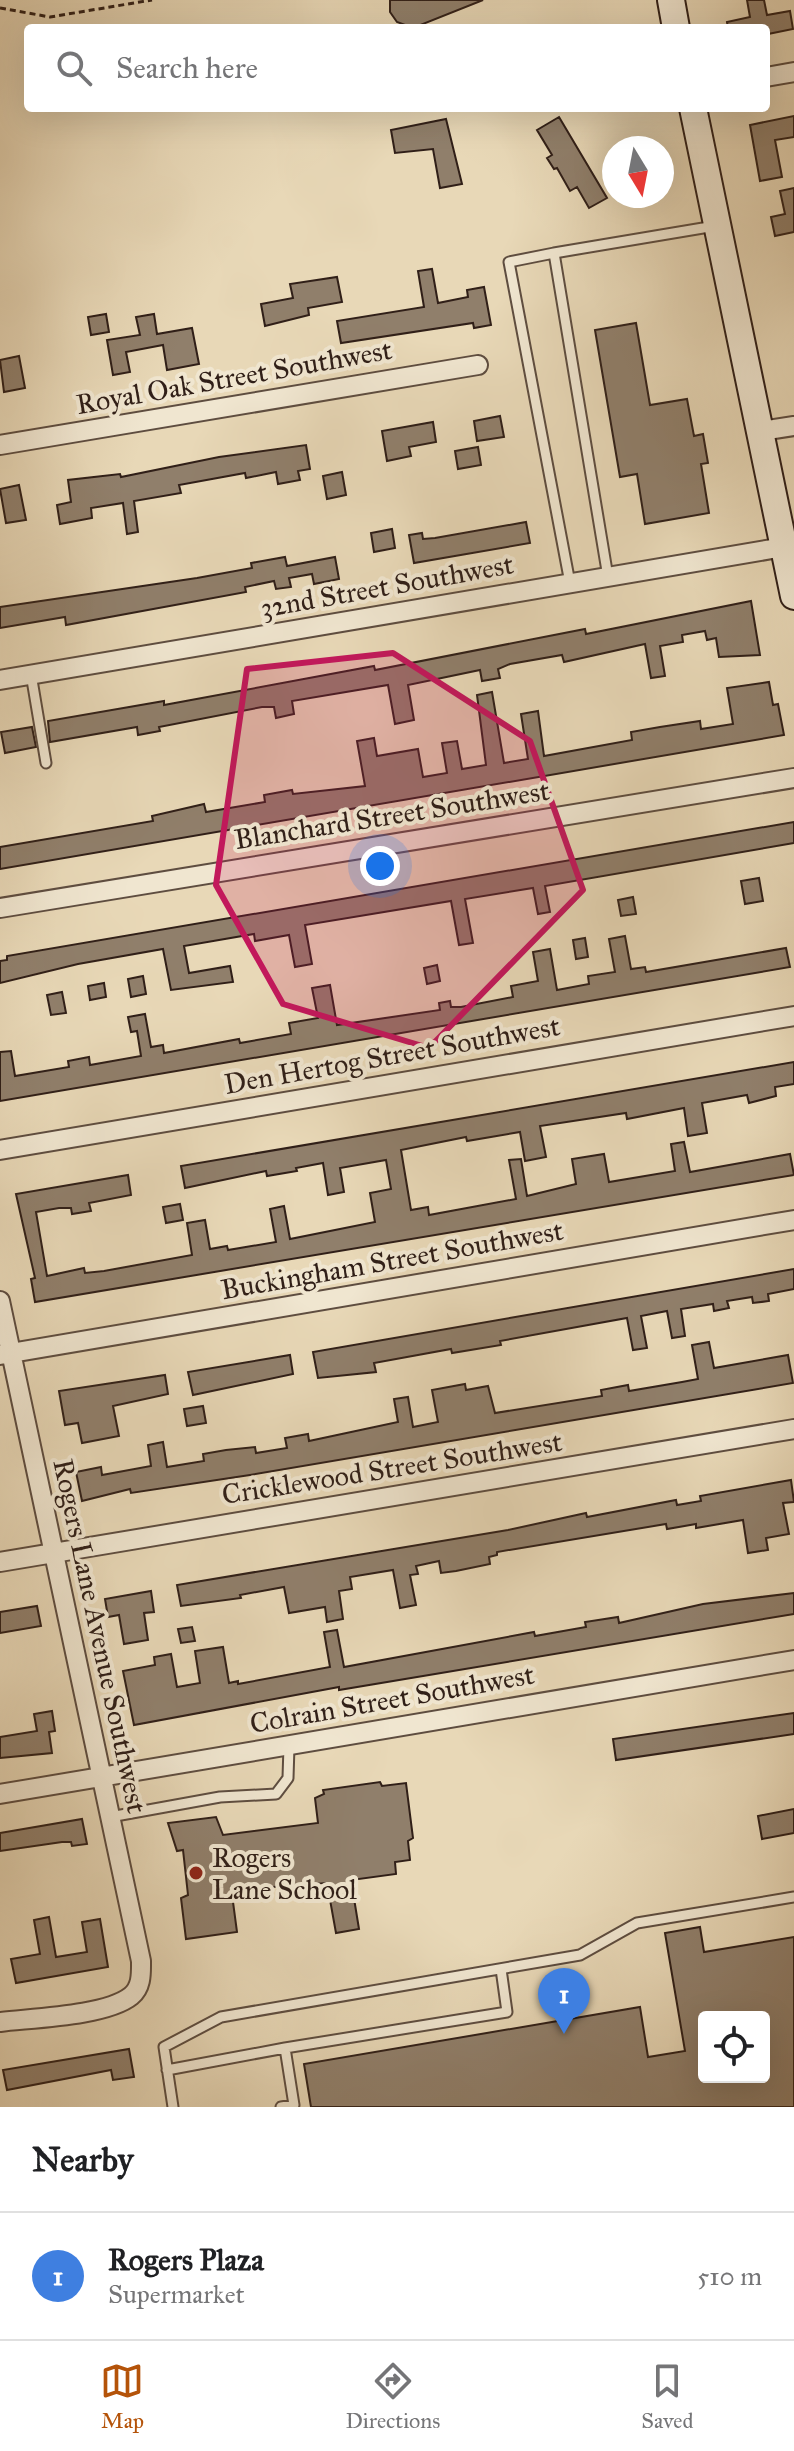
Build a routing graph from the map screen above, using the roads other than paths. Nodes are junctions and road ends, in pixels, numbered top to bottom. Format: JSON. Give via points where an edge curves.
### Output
{"nodes":[{"id":1,"x":794,"y":72,"type":"edge"},
{"id":2,"x":770,"y":76,"type":"edge"},
{"id":3,"x":694,"y":112,"type":"edge"},
{"id":4,"x":719,"y":225,"type":"junction"},
{"id":5,"x":554,"y":253,"type":"junction"},
{"id":6,"x":478,"y":365,"type":"dead end"},
{"id":7,"x":794,"y":426,"type":"edge"},
{"id":8,"x":761,"y":431,"type":"junction"},
{"id":9,"x":0,"y":445,"type":"edge"},
{"id":10,"x":784,"y":547,"type":"junction"},
{"id":11,"x":608,"y":577,"type":"junction"},
{"id":12,"x":570,"y":583,"type":"junction"},
{"id":13,"x":794,"y":596,"type":"edge"},
{"id":14,"x":31,"y":674,"type":"junction"},
{"id":15,"x":0,"y":680,"type":"edge"},
{"id":16,"x":46,"y":763,"type":"dead end"},
{"id":17,"x":794,"y":778,"type":"edge"},
{"id":18,"x":0,"y":908,"type":"edge"},
{"id":19,"x":794,"y":1016,"type":"edge"},
{"id":20,"x":0,"y":1150,"type":"edge"},
{"id":21,"x":794,"y":1220,"type":"edge"},
{"id":22,"x":0,"y":1301,"type":"edge"},
{"id":23,"x":5,"y":1355,"type":"edge"},
{"id":24,"x":794,"y":1429,"type":"edge"},
{"id":25,"x":54,"y":1552,"type":"junction"},
{"id":26,"x":0,"y":1562,"type":"edge"},
{"id":27,"x":794,"y":1660,"type":"edge"},
{"id":28,"x":289,"y":1745,"type":"junction"},
{"id":29,"x":102,"y":1777,"type":"junction"},
{"id":30,"x":0,"y":1794,"type":"edge"},
{"id":31,"x":110,"y":1817,"type":"junction"},
{"id":32,"x":794,"y":1897,"type":"edge"},
{"id":33,"x":501,"y":1969,"type":"junction"},
{"id":34,"x":0,"y":2022,"type":"edge"},
{"id":35,"x":285,"y":2048,"type":"junction"},
{"id":36,"x":167,"y":2070,"type":"junction"},
{"id":37,"x":173,"y":2107,"type":"edge"},
{"id":38,"x":281,"y":2107,"type":"edge"}],
"edges":[{"from":1,"to":2,"type":"street"},
{"from":3,"to":4,"type":"street"},
{"from":4,"to":5,"type":"lane"},
{"from":4,"to":8,"type":"street"},
{"from":5,"to":11,"type":"lane"},
{"from":5,"to":12,"type":"lane","via":[[509,262]]},
{"from":6,"to":9,"type":"street","name":"Royal Oak Street Southwest"},
{"from":7,"to":8,"type":"street"},
{"from":8,"to":10,"type":"street"},
{"from":10,"to":11,"type":"street","name":"32nd Street Southwest"},
{"from":10,"to":13,"type":"street"},
{"from":11,"to":12,"type":"street","name":"32nd Street Southwest"},
{"from":12,"to":14,"type":"street","name":"32nd Street Southwest"},
{"from":14,"to":15,"type":"street","name":"32nd Street Southwest"},
{"from":14,"to":16,"type":"lane"},
{"from":17,"to":18,"type":"street","name":"Blanchard Street Southwest"},
{"from":19,"to":20,"type":"street","name":"Den Hertog Street Southwest"},
{"from":21,"to":23,"type":"street","name":"Buckingham Street Southwest"},
{"from":22,"to":23,"type":"street","name":"Rogers Lane Avenue Southwest"},
{"from":23,"to":25,"type":"street","name":"Rogers Lane Avenue Southwest"},
{"from":24,"to":25,"type":"street","name":"Cricklewood Street Southwest"},
{"from":25,"to":26,"type":"street","name":"Cricklewood Street Southwest"},
{"from":25,"to":29,"type":"street","name":"Rogers Lane Avenue Southwest"},
{"from":27,"to":28,"type":"street","name":"Colrain Street Southwest"},
{"from":28,"to":29,"type":"street","name":"Colrain Street Southwest"},
{"from":28,"to":31,"type":"lane","via":[[288,1778],[276,1794],[220,1797]]},
{"from":29,"to":30,"type":"street","name":"Colrain Street Southwest"},
{"from":29,"to":31,"type":"street","name":"Rogers Lane Avenue Southwest"},
{"from":31,"to":34,"type":"street","name":"Rogers Lane Avenue Southwest","via":[[141,1982],[131,1996],[108,2006]]},
{"from":32,"to":33,"type":"lane","via":[[637,1923],[580,1955]]},
{"from":33,"to":35,"type":"lane","via":[[507,2012]]},
{"from":33,"to":36,"type":"lane","via":[[221,2017],[164,2047]]},
{"from":35,"to":36,"type":"lane"},
{"from":35,"to":38,"type":"lane","via":[[294,2105]]},
{"from":36,"to":37,"type":"lane"}]}
